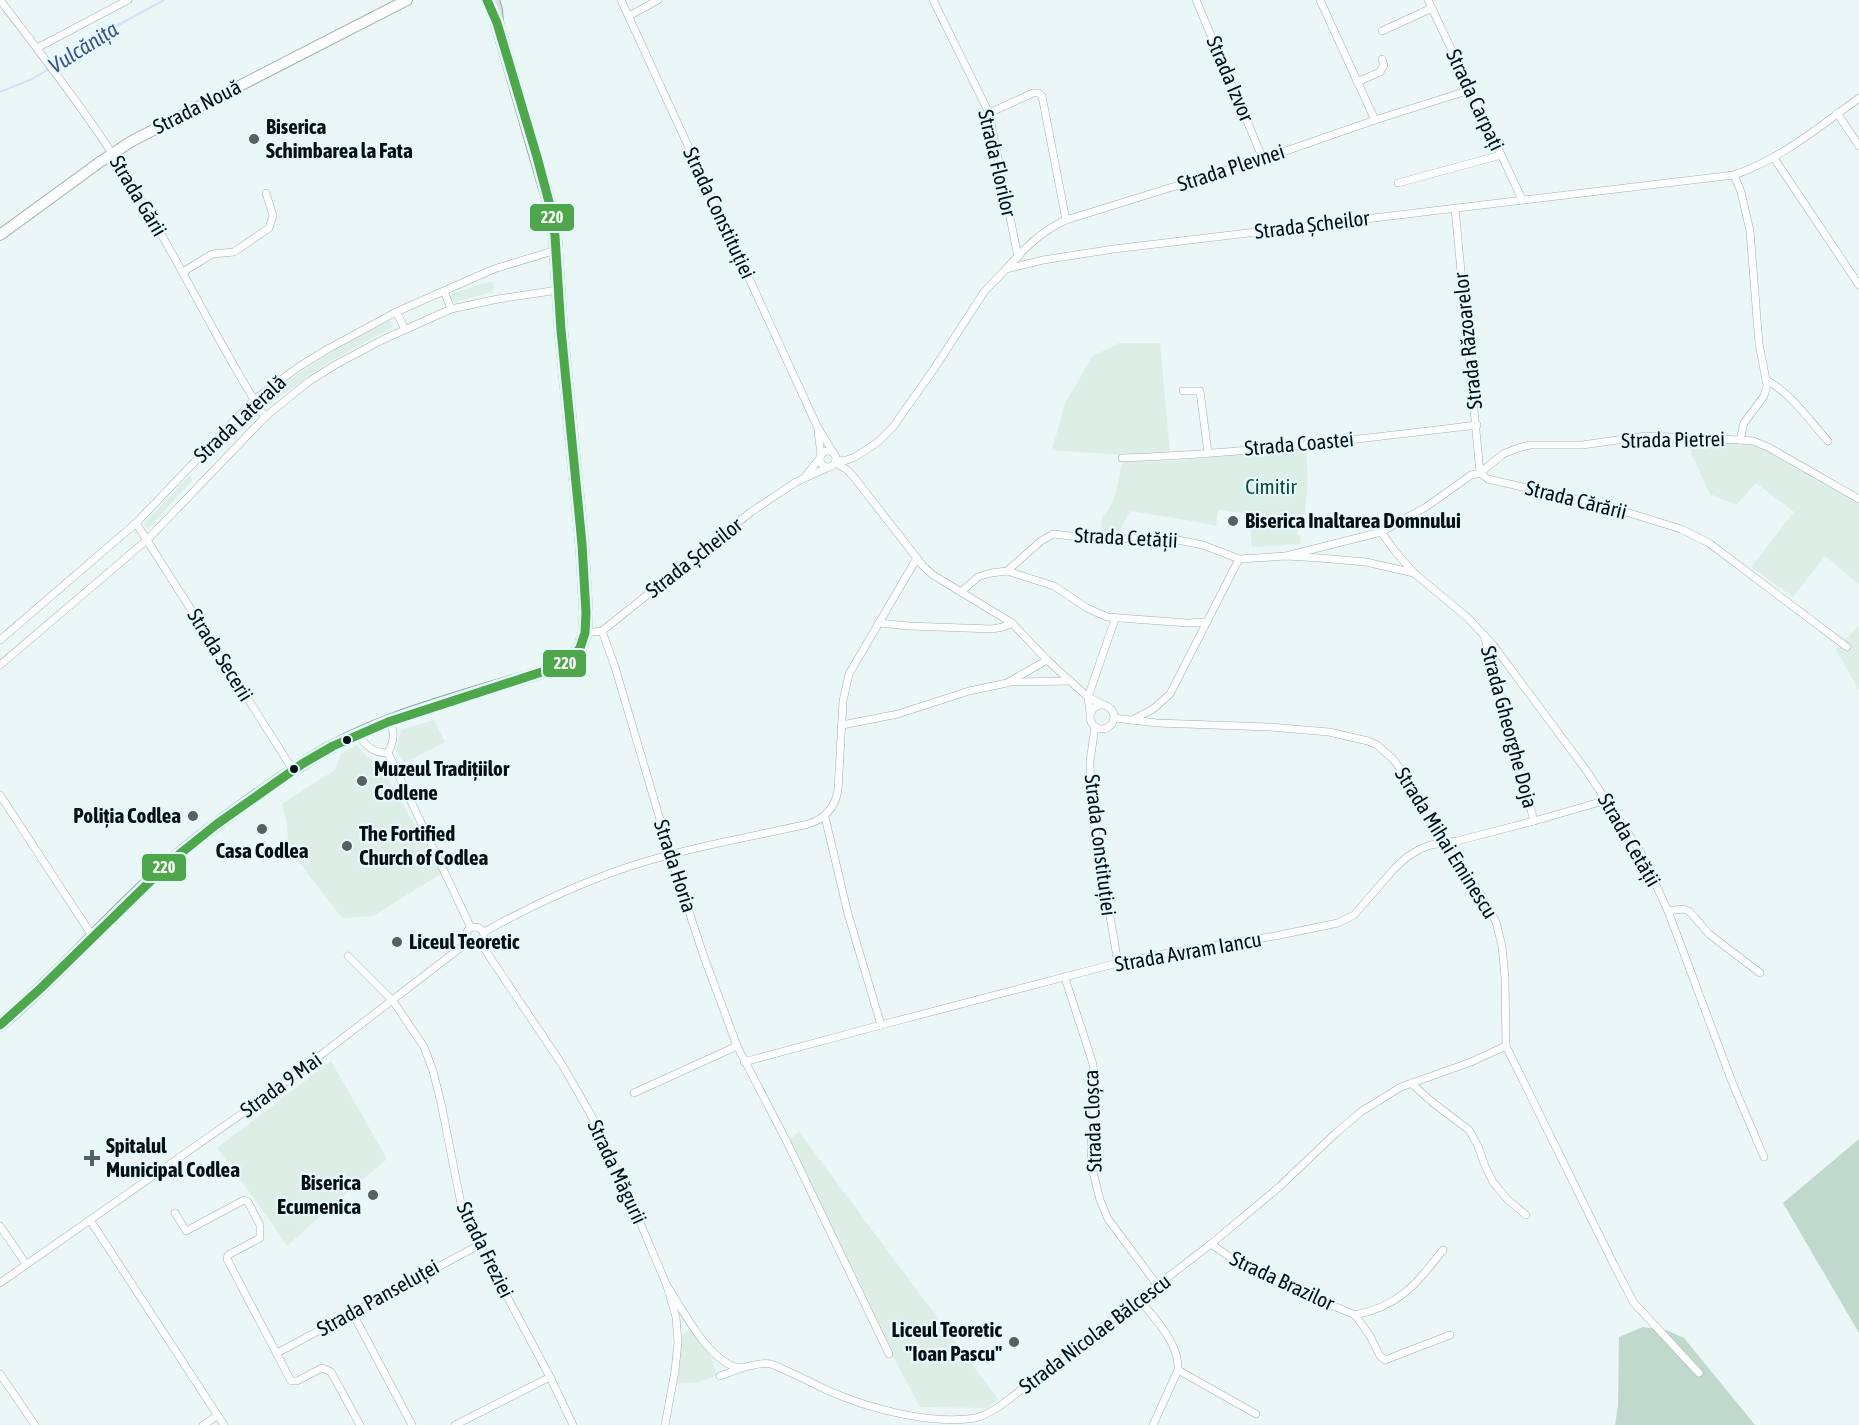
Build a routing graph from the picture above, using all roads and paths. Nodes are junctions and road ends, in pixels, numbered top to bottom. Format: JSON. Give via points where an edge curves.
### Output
{"nodes":[{"id":1,"x":128,"y":0,"type":"edge"},
{"id":2,"x":407,"y":0,"type":"edge"},
{"id":3,"x":487,"y":0,"type":"edge"},
{"id":4,"x":493,"y":0,"type":"edge"},
{"id":5,"x":621,"y":0,"type":"edge"},
{"id":6,"x":658,"y":0,"type":"edge"},
{"id":7,"x":933,"y":0,"type":"edge"},
{"id":8,"x":1196,"y":0,"type":"edge"},
{"id":9,"x":1320,"y":0,"type":"edge"},
{"id":10,"x":1428,"y":0,"type":"edge"},
{"id":11,"x":1,"y":4,"type":"edge"},
{"id":12,"x":1432,"y":9,"type":"junction"},
{"id":13,"x":629,"y":16,"type":"junction"},
{"id":14,"x":497,"y":23,"type":"junction"},
{"id":15,"x":1382,"y":31,"type":"dead end"},
{"id":16,"x":37,"y":48,"type":"junction"},
{"id":17,"x":1382,"y":59,"type":"dead end"},
{"id":18,"x":1357,"y":82,"type":"junction"},
{"id":19,"x":1470,"y":90,"type":"junction"},
{"id":20,"x":1859,"y":98,"type":"edge"},
{"id":21,"x":989,"y":113,"type":"junction"},
{"id":22,"x":1838,"y":114,"type":"junction"},
{"id":23,"x":1375,"y":120,"type":"junction"},
{"id":24,"x":1859,"y":146,"type":"edge"},
{"id":25,"x":112,"y":153,"type":"junction"},
{"id":26,"x":1501,"y":155,"type":"junction"},
{"id":27,"x":1774,"y":158,"type":"junction"},
{"id":28,"x":1263,"y":159,"type":"junction"},
{"id":29,"x":1734,"y":175,"type":"junction"},
{"id":30,"x":1398,"y":183,"type":"dead end"},
{"id":31,"x":267,"y":193,"type":"dead end"},
{"id":32,"x":1522,"y":199,"type":"junction"},
{"id":33,"x":1455,"y":208,"type":"junction"},
{"id":34,"x":1066,"y":220,"type":"junction"},
{"id":35,"x":0,"y":235,"type":"edge"},
{"id":36,"x":556,"y":250,"type":"junction"},
{"id":37,"x":1018,"y":256,"type":"junction"},
{"id":38,"x":1020,"y":266,"type":"junction"},
{"id":39,"x":1006,"y":269,"type":"junction"},
{"id":40,"x":183,"y":272,"type":"junction"},
{"id":41,"x":1859,"y":285,"type":"edge"},
{"id":42,"x":558,"y":290,"type":"junction"},
{"id":43,"x":444,"y":291,"type":"junction"},
{"id":44,"x":451,"y":309,"type":"junction"},
{"id":45,"x":396,"y":312,"type":"junction"},
{"id":46,"x":405,"y":329,"type":"junction"},
{"id":47,"x":1766,"y":380,"type":"junction"},
{"id":48,"x":1183,"y":391,"type":"dead end"},
{"id":49,"x":254,"y":400,"type":"junction"},
{"id":50,"x":265,"y":417,"type":"junction"},
{"id":51,"x":817,"y":426,"type":"junction"},
{"id":52,"x":1477,"y":426,"type":"junction"},
{"id":53,"x":1740,"y":440,"type":"junction"},
{"id":54,"x":1828,"y":441,"type":"dead end"},
{"id":55,"x":833,"y":452,"type":"junction"},
{"id":56,"x":1208,"y":453,"type":"junction"},
{"id":57,"x":820,"y":456,"type":"junction"},
{"id":58,"x":1122,"y":458,"type":"dead end"},
{"id":59,"x":833,"y":463,"type":"junction"},
{"id":60,"x":1480,"y":473,"type":"junction"},
{"id":61,"x":803,"y":479,"type":"junction"},
{"id":62,"x":1859,"y":499,"type":"edge"},
{"id":63,"x":136,"y":523,"type":"junction"},
{"id":64,"x":1381,"y":532,"type":"junction"},
{"id":65,"x":148,"y":539,"type":"junction"},
{"id":66,"x":1286,"y":556,"type":"junction"},
{"id":67,"x":917,"y":558,"type":"junction"},
{"id":68,"x":1239,"y":559,"type":"junction"},
{"id":69,"x":1007,"y":571,"type":"junction"},
{"id":70,"x":1414,"y":573,"type":"junction"},
{"id":71,"x":961,"y":592,"type":"junction"},
{"id":72,"x":1115,"y":619,"type":"junction"},
{"id":73,"x":1205,"y":622,"type":"junction"},
{"id":74,"x":879,"y":623,"type":"junction"},
{"id":75,"x":1012,"y":623,"type":"junction"},
{"id":76,"x":602,"y":631,"type":"junction"},
{"id":77,"x":585,"y":633,"type":"junction"},
{"id":78,"x":1483,"y":633,"type":"junction"},
{"id":79,"x":0,"y":640,"type":"edge"},
{"id":80,"x":1847,"y":647,"type":"dead end"},
{"id":81,"x":1047,"y":660,"type":"junction"},
{"id":82,"x":0,"y":664,"type":"edge"},
{"id":83,"x":1070,"y":681,"type":"junction"},
{"id":84,"x":1007,"y":682,"type":"junction"},
{"id":85,"x":1088,"y":697,"type":"junction"},
{"id":86,"x":1104,"y":705,"type":"junction"},
{"id":87,"x":1090,"y":713,"type":"junction"},
{"id":88,"x":1114,"y":718,"type":"junction"},
{"id":89,"x":1132,"y":720,"type":"junction"},
{"id":90,"x":390,"y":722,"type":"junction"},
{"id":91,"x":842,"y":724,"type":"junction"},
{"id":92,"x":1095,"y":727,"type":"junction"},
{"id":93,"x":357,"y":734,"type":"junction"},
{"id":94,"x":388,"y":753,"type":"junction"},
{"id":95,"x":293,"y":770,"type":"junction"},
{"id":96,"x":0,"y":795,"type":"edge"},
{"id":97,"x":1607,"y":800,"type":"junction"},
{"id":98,"x":825,"y":817,"type":"junction"},
{"id":99,"x":1534,"y":821,"type":"junction"},
{"id":100,"x":1444,"y":843,"type":"junction"},
{"id":101,"x":670,"y":855,"type":"junction"},
{"id":102,"x":1668,"y":910,"type":"junction"},
{"id":103,"x":471,"y":928,"type":"junction"},
{"id":104,"x":484,"y":932,"type":"junction"},
{"id":105,"x":93,"y":937,"type":"junction"},
{"id":106,"x":468,"y":942,"type":"junction"},
{"id":107,"x":481,"y":944,"type":"junction"},
{"id":108,"x":348,"y":956,"type":"dead end"},
{"id":109,"x":1118,"y":963,"type":"junction"},
{"id":110,"x":1760,"y":973,"type":"dead end"},
{"id":111,"x":1065,"y":978,"type":"junction"},
{"id":112,"x":393,"y":1001,"type":"junction"},
{"id":113,"x":881,"y":1024,"type":"junction"},
{"id":114,"x":0,"y":1025,"type":"edge"},
{"id":115,"x":737,"y":1046,"type":"junction"},
{"id":116,"x":1506,"y":1046,"type":"junction"},
{"id":117,"x":744,"y":1062,"type":"junction"},
{"id":118,"x":1411,"y":1083,"type":"junction"},
{"id":119,"x":634,"y":1093,"type":"dead end"},
{"id":120,"x":1764,"y":1157,"type":"dead end"},
{"id":121,"x":175,"y":1213,"type":"dead end"},
{"id":122,"x":1526,"y":1215,"type":"dead end"},
{"id":123,"x":90,"y":1220,"type":"junction"},
{"id":124,"x":0,"y":1227,"type":"edge"},
{"id":125,"x":1211,"y":1244,"type":"junction"},
{"id":126,"x":479,"y":1245,"type":"junction"},
{"id":127,"x":1443,"y":1250,"type":"dead end"},
{"id":128,"x":26,"y":1264,"type":"junction"},
{"id":129,"x":0,"y":1282,"type":"edge"},
{"id":130,"x":667,"y":1286,"type":"junction"},
{"id":131,"x":1158,"y":1286,"type":"junction"},
{"id":132,"x":1140,"y":1300,"type":"junction"},
{"id":133,"x":352,"y":1312,"type":"junction"},
{"id":134,"x":1355,"y":1315,"type":"junction"},
{"id":135,"x":1450,"y":1335,"type":"dead end"},
{"id":136,"x":277,"y":1353,"type":"junction"},
{"id":137,"x":889,"y":1354,"type":"dead end"},
{"id":138,"x":742,"y":1368,"type":"junction"},
{"id":139,"x":1178,"y":1370,"type":"junction"},
{"id":140,"x":1699,"y":1373,"type":"dead end"},
{"id":141,"x":0,"y":1374,"type":"edge"},
{"id":142,"x":550,"y":1377,"type":"junction"},
{"id":143,"x":720,"y":1377,"type":"dead end"},
{"id":144,"x":1256,"y":1414,"type":"dead end"},
{"id":145,"x":218,"y":1416,"type":"junction"},
{"id":146,"x":460,"y":1424,"type":"edge"},
{"id":147,"x":35,"y":1425,"type":"edge"},
{"id":148,"x":203,"y":1425,"type":"edge"},
{"id":149,"x":224,"y":1425,"type":"edge"},
{"id":150,"x":360,"y":1425,"type":"edge"},
{"id":151,"x":411,"y":1425,"type":"edge"},
{"id":152,"x":573,"y":1425,"type":"edge"},
{"id":153,"x":665,"y":1425,"type":"edge"},
{"id":154,"x":1153,"y":1425,"type":"edge"}],
"edges":[{"from":1,"to":16,"type":"street"},
{"from":2,"to":25,"type":"main road","name":"Strada Nouă"},
{"from":3,"to":14,"type":"highway"},
{"from":4,"to":14,"type":"highway"},
{"from":5,"to":13,"type":"street","name":"Strada Constituției"},
{"from":6,"to":13,"type":"street"},
{"from":7,"to":21,"type":"street","name":"Strada Florilor"},
{"from":8,"to":28,"type":"street","name":"Strada Izvor"},
{"from":9,"to":18,"type":"street"},
{"from":10,"to":12,"type":"street","name":"Strada Carpați"},
{"from":11,"to":16,"type":"street","name":"Strada Gării"},
{"from":12,"to":15,"type":"street"},
{"from":12,"to":19,"type":"street","name":"Strada Carpați"},
{"from":13,"to":51,"type":"street","name":"Strada Constituției"},
{"from":14,"to":36,"type":"highway","via":[[549,202]]},
{"from":16,"to":25,"type":"street","name":"Strada Gării"},
{"from":17,"to":18,"type":"street","via":[[1380,72]]},
{"from":18,"to":23,"type":"street"},
{"from":19,"to":23,"type":"street","name":"Strada Plevnei"},
{"from":19,"to":26,"type":"street","name":"Strada Carpați"},
{"from":20,"to":22,"type":"street","name":"Strada Șcheilor"},
{"from":21,"to":34,"type":"street","via":[[1033,93],[1042,96]]},
{"from":21,"to":37,"type":"street","name":"Strada Florilor"},
{"from":22,"to":24,"type":"street"},
{"from":22,"to":27,"type":"street","name":"Strada Șcheilor"},
{"from":23,"to":28,"type":"street","name":"Strada Plevnei"},
{"from":25,"to":35,"type":"main road","name":"Strada Nouă"},
{"from":25,"to":40,"type":"street","name":"Strada Gării"},
{"from":26,"to":30,"type":"street"},
{"from":26,"to":32,"type":"street","name":"Strada Carpați"},
{"from":27,"to":29,"type":"street","name":"Strada Șcheilor"},
{"from":27,"to":41,"type":"street"},
{"from":28,"to":34,"type":"street","name":"Strada Plevnei"},
{"from":29,"to":32,"type":"street","name":"Strada Șcheilor"},
{"from":29,"to":47,"type":"street","via":[[1750,231],[1759,344]]},
{"from":31,"to":40,"type":"street","via":[[273,216],[268,228],[234,252],[212,254]]},
{"from":32,"to":33,"type":"street","name":"Strada Șcheilor"},
{"from":33,"to":38,"type":"street","name":"Strada Șcheilor","via":[[1114,249]]},
{"from":33,"to":52,"type":"street","name":"Strada Răzoarelor"},
{"from":34,"to":37,"type":"street","name":"Strada Plevnei","via":[[1035,237]]},
{"from":36,"to":42,"type":"highway"},
{"from":36,"to":43,"type":"street","name":"Strada Laterală","via":[[507,264]]},
{"from":37,"to":38,"type":"street","name":"Strada Florilor"},
{"from":37,"to":39,"type":"street","name":"Strada Plevnei"},
{"from":38,"to":39,"type":"street","name":"Strada Șcheilor"},
{"from":39,"to":59,"type":"street","name":"Strada Șcheilor","via":[[984,292],[893,428],[855,458]]},
{"from":40,"to":49,"type":"street","name":"Strada Gării"},
{"from":42,"to":44,"type":"street","name":"Strada Laterală"},
{"from":42,"to":77,"type":"highway","via":[[583,553]]},
{"from":43,"to":44,"type":"street"},
{"from":43,"to":45,"type":"street","name":"Strada Laterală"},
{"from":44,"to":46,"type":"street","name":"Strada Laterală"},
{"from":45,"to":46,"type":"street"},
{"from":45,"to":49,"type":"street","name":"Strada Laterală","via":[[326,350]]},
{"from":46,"to":50,"type":"street","name":"Strada Laterală","via":[[335,365]]},
{"from":47,"to":53,"type":"street","via":[[1764,396],[1747,418]]},
{"from":47,"to":54,"type":"street","via":[[1785,393]]},
{"from":48,"to":56,"type":"street","via":[[1200,391]]},
{"from":49,"to":50,"type":"street","name":"Strada Gării"},
{"from":49,"to":63,"type":"street","name":"Strada Laterală"},
{"from":50,"to":65,"type":"street","name":"Strada Laterală"},
{"from":51,"to":55,"type":"street","name":"Strada Constituției"},
{"from":51,"to":57,"type":"street","name":"Strada Constituției"},
{"from":52,"to":56,"type":"street","name":"Strada Coastei"},
{"from":52,"to":60,"type":"street","name":"Strada Răzoarelor"},
{"from":53,"to":60,"type":"street","name":"Strada Pietrei","via":[[1646,436],[1582,445],[1530,445],[1503,454]]},
{"from":53,"to":62,"type":"street","name":"Strada Pietrei","via":[[1768,447]]},
{"from":55,"to":57,"type":"street","via":[[828,450]]},
{"from":55,"to":59,"type":"street","name":"Strada Constituției"},
{"from":56,"to":58,"type":"street","name":"Strada Coastei"},
{"from":57,"to":59,"type":"street","via":[[822,465]]},
{"from":57,"to":61,"type":"street","name":"Strada Șcheilor"},
{"from":59,"to":61,"type":"street","name":"Strada Șcheilor"},
{"from":59,"to":67,"type":"street","via":[[850,472],[866,490]]},
{"from":60,"to":64,"type":"street"},
{"from":60,"to":80,"type":"street","name":"Strada Cărării","via":[[1488,479],[1616,508],[1696,535]]},
{"from":61,"to":76,"type":"street","name":"Strada Șcheilor","via":[[732,527]]},
{"from":63,"to":65,"type":"street","name":"Strada Secerii"},
{"from":63,"to":79,"type":"street","name":"Strada Laterală"},
{"from":64,"to":66,"type":"street"},
{"from":64,"to":70,"type":"street","name":"Strada Cetății"},
{"from":65,"to":82,"type":"street","name":"Strada Laterală"},
{"from":65,"to":95,"type":"street","name":"Strada Secerii"},
{"from":66,"to":68,"type":"street","name":"Strada Cetății"},
{"from":66,"to":70,"type":"street","name":"Strada Cetății","via":[[1348,560]]},
{"from":67,"to":71,"type":"street","via":[[933,576]]},
{"from":67,"to":74,"type":"street"},
{"from":68,"to":69,"type":"street","name":"Strada Cetății","via":[[1175,539],[1096,540],[1053,534]]},
{"from":68,"to":73,"type":"street"},
{"from":69,"to":71,"type":"street","name":"Strada Cetății","via":[[978,577]]},
{"from":69,"to":72,"type":"street","via":[[1047,582],[1098,614]]},
{"from":70,"to":78,"type":"street","name":"Strada Cetății"},
{"from":71,"to":75,"type":"street"},
{"from":72,"to":73,"type":"street"},
{"from":72,"to":85,"type":"street"},
{"from":73,"to":89,"type":"street","via":[[1170,694]]},
{"from":74,"to":75,"type":"street","via":[[998,629]]},
{"from":74,"to":91,"type":"street","via":[[849,674]]},
{"from":75,"to":81,"type":"street"},
{"from":76,"to":77,"type":"street"},
{"from":76,"to":101,"type":"street","name":"Strada Horia"},
{"from":77,"to":90,"type":"highway","via":[[575,654],[560,666]]},
{"from":78,"to":97,"type":"street","name":"Strada Cetății"},
{"from":78,"to":99,"type":"street","name":"Strada Gheorghe Doja"},
{"from":81,"to":83,"type":"street"},
{"from":81,"to":84,"type":"street"},
{"from":83,"to":84,"type":"street"},
{"from":83,"to":85,"type":"street"},
{"from":84,"to":91,"type":"street","via":[[898,714]]},
{"from":85,"to":86,"type":"street"},
{"from":85,"to":87,"type":"street"},
{"from":86,"to":87,"type":"street"},
{"from":86,"to":88,"type":"street"},
{"from":87,"to":92,"type":"street"},
{"from":88,"to":89,"type":"street","name":"Strada Mihai Eminescu"},
{"from":88,"to":92,"type":"street","via":[[1108,728]]},
{"from":89,"to":100,"type":"street","name":"Strada Mihai Eminescu","via":[[1306,730],[1368,741],[1393,759]]},
{"from":90,"to":93,"type":"highway"},
{"from":90,"to":94,"type":"street","via":[[394,738]]},
{"from":91,"to":98,"type":"street","via":[[837,796]]},
{"from":92,"to":109,"type":"street","name":"Strada Constituției","via":[[1090,761],[1091,806]]},
{"from":93,"to":94,"type":"street","via":[[373,751]]},
{"from":93,"to":95,"type":"highway"},
{"from":94,"to":103,"type":"street"},
{"from":95,"to":105,"type":"highway","via":[[204,833],[159,871]]},
{"from":96,"to":105,"type":"street"},
{"from":97,"to":99,"type":"street","name":"Strada Avram Iancu"},
{"from":97,"to":102,"type":"street","name":"Strada Cetății","via":[[1641,854]]},
{"from":98,"to":101,"type":"street"},
{"from":98,"to":113,"type":"street","via":[[848,914]]},
{"from":99,"to":100,"type":"street","name":"Strada Avram Iancu"},
{"from":100,"to":109,"type":"street","name":"Strada Avram Iancu","via":[[1407,857],[1354,915],[1338,923]]},
{"from":100,"to":116,"type":"street","name":"Strada Mihai Eminescu","via":[[1496,922],[1505,978]]},
{"from":101,"to":104,"type":"street","via":[[572,889]]},
{"from":101,"to":115,"type":"street","name":"Strada Horia"},
{"from":102,"to":110,"type":"street","via":[[1689,911],[1709,934]]},
{"from":102,"to":120,"type":"street","name":"Strada Cetății","via":[[1731,1082]]},
{"from":103,"to":104,"type":"street"},
{"from":103,"to":106,"type":"street","via":[[466,934]]},
{"from":104,"to":107,"type":"street"},
{"from":105,"to":114,"type":"highway"},
{"from":106,"to":107,"type":"street"},
{"from":106,"to":112,"type":"street","name":"Strada 9 Mai"},
{"from":107,"to":130,"type":"street","name":"Strada Măgurii","via":[[586,1106]]},
{"from":108,"to":112,"type":"street","name":"Strada Freziei"},
{"from":109,"to":111,"type":"street","name":"Strada Avram Iancu"},
{"from":111,"to":113,"type":"street","name":"Strada Avram Iancu"},
{"from":111,"to":131,"type":"street","name":"Strada Cloșca","via":[[1093,1064],[1095,1184],[1108,1219]]},
{"from":112,"to":123,"type":"street","name":"Strada 9 Mai","via":[[270,1094]]},
{"from":112,"to":126,"type":"street","name":"Strada Freziei","via":[[429,1058],[463,1214]]},
{"from":113,"to":117,"type":"street","name":"Strada Avram Iancu"},
{"from":115,"to":117,"type":"street","name":"Strada Horia"},
{"from":115,"to":119,"type":"street"},
{"from":116,"to":118,"type":"street","name":"Strada Nicolae Bălcescu"},
{"from":116,"to":140,"type":"street","name":"Strada Mihai Eminescu","via":[[1634,1303]]},
{"from":117,"to":137,"type":"street","name":"Strada Horia"},
{"from":118,"to":122,"type":"street","via":[[1469,1130],[1498,1190]]},
{"from":118,"to":125,"type":"street","name":"Strada Nicolae Bălcescu","via":[[1379,1099],[1349,1121]]},
{"from":121,"to":136,"type":"street","name":"Strada Panseluței","via":[[186,1231],[244,1200],[248,1202],[260,1224],[260,1238],[227,1259]]},
{"from":123,"to":128,"type":"street","name":"Strada 9 Mai"},
{"from":123,"to":145,"type":"street"},
{"from":124,"to":128,"type":"street"},
{"from":125,"to":131,"type":"street","name":"Strada Nicolae Bălcescu"},
{"from":125,"to":134,"type":"street","name":"Strada Brazilor","via":[[1247,1269]]},
{"from":126,"to":133,"type":"street","name":"Strada Panseluței"},
{"from":126,"to":142,"type":"street","name":"Strada Freziei"},
{"from":127,"to":134,"type":"street","name":"Strada Brazilor","via":[[1407,1293],[1370,1312]]},
{"from":128,"to":129,"type":"street","name":"Strada 9 Mai"},
{"from":130,"to":138,"type":"street","via":[[710,1350],[724,1362]]},
{"from":130,"to":153,"type":"street","name":"Strada Măgurii","via":[[678,1342]]},
{"from":131,"to":132,"type":"street","name":"Strada Nicolae Bălcescu"},
{"from":132,"to":138,"type":"street","name":"Strada Nicolae Bălcescu","via":[[1000,1406],[965,1420],[920,1419],[879,1410],[771,1364]]},
{"from":132,"to":139,"type":"street","via":[[1172,1341]]},
{"from":133,"to":136,"type":"street","name":"Strada Panseluței"},
{"from":133,"to":151,"type":"street"},
{"from":134,"to":135,"type":"street","name":"Strada Brazilor","via":[[1385,1360]]},
{"from":136,"to":150,"type":"street","name":"Strada Panseluței","via":[[294,1382],[322,1368],[328,1369]]},
{"from":138,"to":143,"type":"street","name":"Strada Nicolae Bălcescu"},
{"from":139,"to":144,"type":"street"},
{"from":139,"to":154,"type":"street"},
{"from":141,"to":147,"type":"street"},
{"from":142,"to":146,"type":"street"},
{"from":142,"to":152,"type":"street","name":"Strada Freziei"},
{"from":145,"to":148,"type":"street"},
{"from":145,"to":149,"type":"street"}]}
